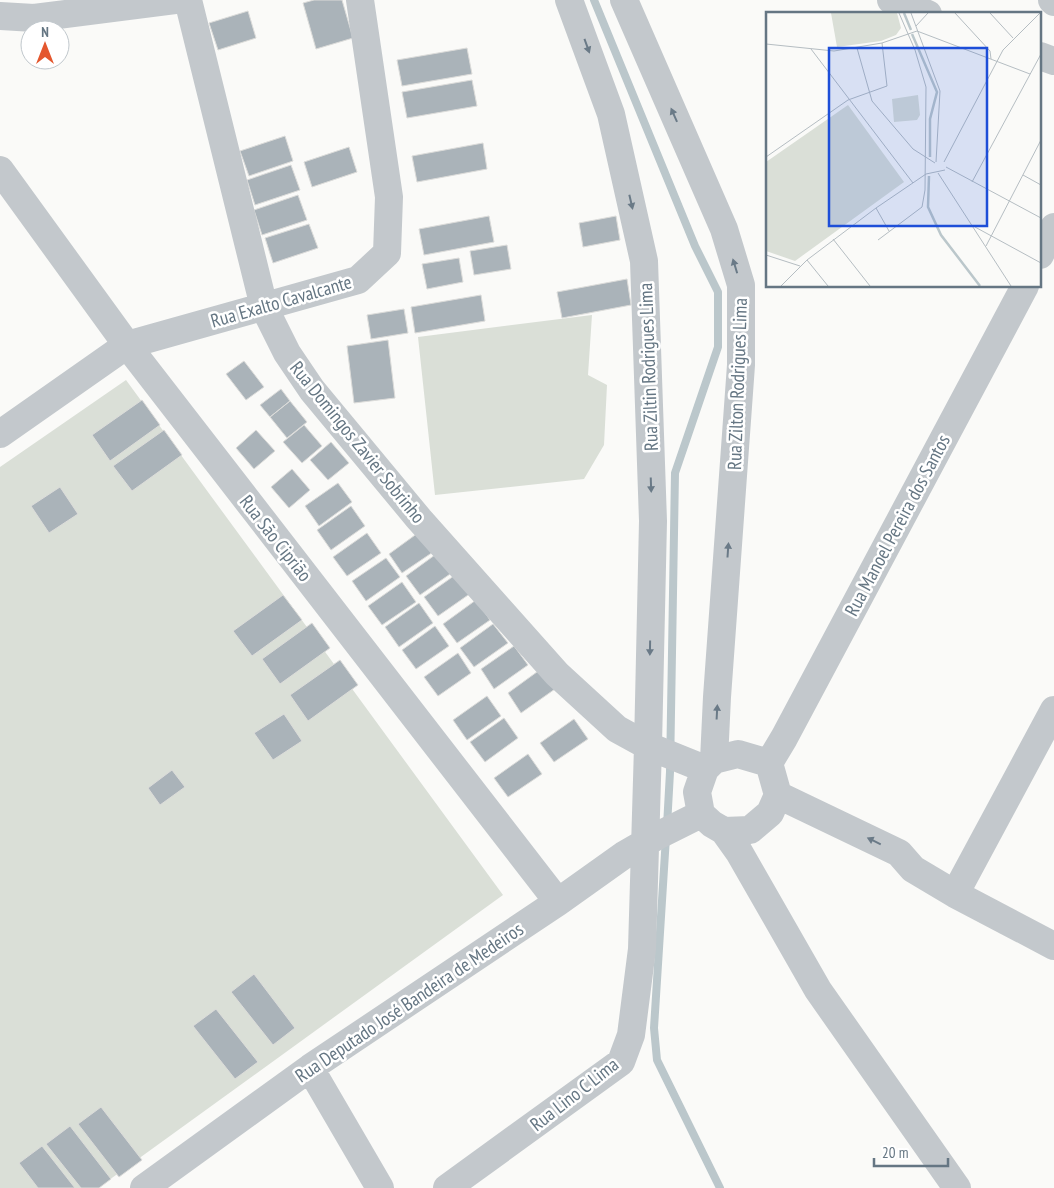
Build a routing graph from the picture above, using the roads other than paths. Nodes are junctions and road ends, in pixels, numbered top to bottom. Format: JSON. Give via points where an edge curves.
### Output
{"nodes":[{"id":1,"x":175,"y":0,"type":"edge"},
{"id":2,"x":188,"y":0,"type":"edge"},
{"id":3,"x":360,"y":0,"type":"edge"},
{"id":4,"x":570,"y":0,"type":"edge"},
{"id":5,"x":624,"y":0,"type":"edge"},
{"id":6,"x":891,"y":0,"type":"edge"},
{"id":7,"x":923,"y":12,"type":"edge"},
{"id":8,"x":0,"y":16,"type":"edge"},
{"id":9,"x":1042,"y":57,"type":"edge"},
{"id":10,"x":1054,"y":61,"type":"edge"},
{"id":11,"x":0,"y":170,"type":"edge"},
{"id":12,"x":1054,"y":227,"type":"edge"},
{"id":13,"x":1042,"y":251,"type":"edge"},
{"id":14,"x":1023,"y":288,"type":"edge"},
{"id":15,"x":264,"y":307,"type":"junction"},
{"id":16,"x":127,"y":345,"type":"junction"},
{"id":17,"x":0,"y":434,"type":"edge"},
{"id":18,"x":1054,"y":710,"type":"edge"},
{"id":19,"x":663,"y":751,"type":"junction"},
{"id":20,"x":769,"y":763,"type":"junction"},
{"id":21,"x":710,"y":765,"type":"junction"},
{"id":22,"x":774,"y":804,"type":"junction"},
{"id":23,"x":670,"y":829,"type":"junction"},
{"id":24,"x":724,"y":831,"type":"junction"},
{"id":25,"x":955,"y":894,"type":"junction"},
{"id":26,"x":558,"y":902,"type":"junction"},
{"id":27,"x":1054,"y":946,"type":"edge"},
{"id":28,"x":310,"y":1068,"type":"junction"},
{"id":29,"x":957,"y":1186,"type":"edge"},
{"id":30,"x":144,"y":1188,"type":"edge"},
{"id":31,"x":380,"y":1188,"type":"edge"},
{"id":32,"x":448,"y":1188,"type":"edge"}],
"edges":[{"from":1,"to":8,"type":"street","via":[[34,18]]},
{"from":2,"to":15,"type":"street","name":"Rua Domingos Zavier Sobrinho"},
{"from":3,"to":15,"type":"street","name":"Rua Exalto Cavalcante","via":[[389,197],[387,253],[358,280]]},
{"from":4,"to":19,"type":"street","name":"Rua Ziltin Rodrigues Lima","one_way":true,"via":[[611,114],[644,262]]},
{"from":21,"to":5,"type":"street","name":"Rua Zilton Rodrigues Lima","one_way":true,"via":[[740,365],[740,285],[724,229]]},
{"from":6,"to":7,"type":"street"},
{"from":9,"to":10,"type":"street"},
{"from":11,"to":16,"type":"street","name":"Rua São Ciprião"},
{"from":12,"to":13,"type":"street"},
{"from":14,"to":20,"type":"street","name":"Rua Manoel Pereira dos Santos"},
{"from":15,"to":16,"type":"street","name":"Rua Exalto Cavalcante"},
{"from":15,"to":19,"type":"street","name":"Rua Domingos Zavier Sobrinho","via":[[287,353],[312,390],[419,519],[557,674],[617,729]]},
{"from":16,"to":17,"type":"street","name":"Rua Exalto Cavalcante"},
{"from":16,"to":26,"type":"street","name":"Rua São Ciprião"},
{"from":18,"to":25,"type":"street"},
{"from":19,"to":21,"type":"street","name":"Rua Domingos Zavier Sobrinho"},
{"from":19,"to":23,"type":"street"},
{"from":20,"to":21,"type":"street","via":[[738,754]]},
{"from":20,"to":22,"type":"street"},
{"from":21,"to":23,"type":"street","name":"Rua Zilton Rodrigues Lima","via":[[697,792]]},
{"from":22,"to":24,"type":"street","via":[[750,830]]},
{"from":22,"to":25,"type":"street","via":[[899,853],[913,869]]},
{"from":23,"to":24,"type":"street","via":[[712,824]]},
{"from":23,"to":26,"type":"street","name":"Rua Deputado José Bandeira de Medeiros"},
{"from":23,"to":32,"type":"street","name":"Rua Lino C Lima","via":[[642,949],[630,1035],[621,1062]]},
{"from":24,"to":29,"type":"street","via":[[818,990]]},
{"from":25,"to":27,"type":"street"},
{"from":26,"to":28,"type":"street","name":"Rua Deputado José Bandeira de Medeiros"},
{"from":28,"to":30,"type":"street","name":"Rua Deputado José Bandeira de Medeiros"},
{"from":28,"to":31,"type":"street"}]}
